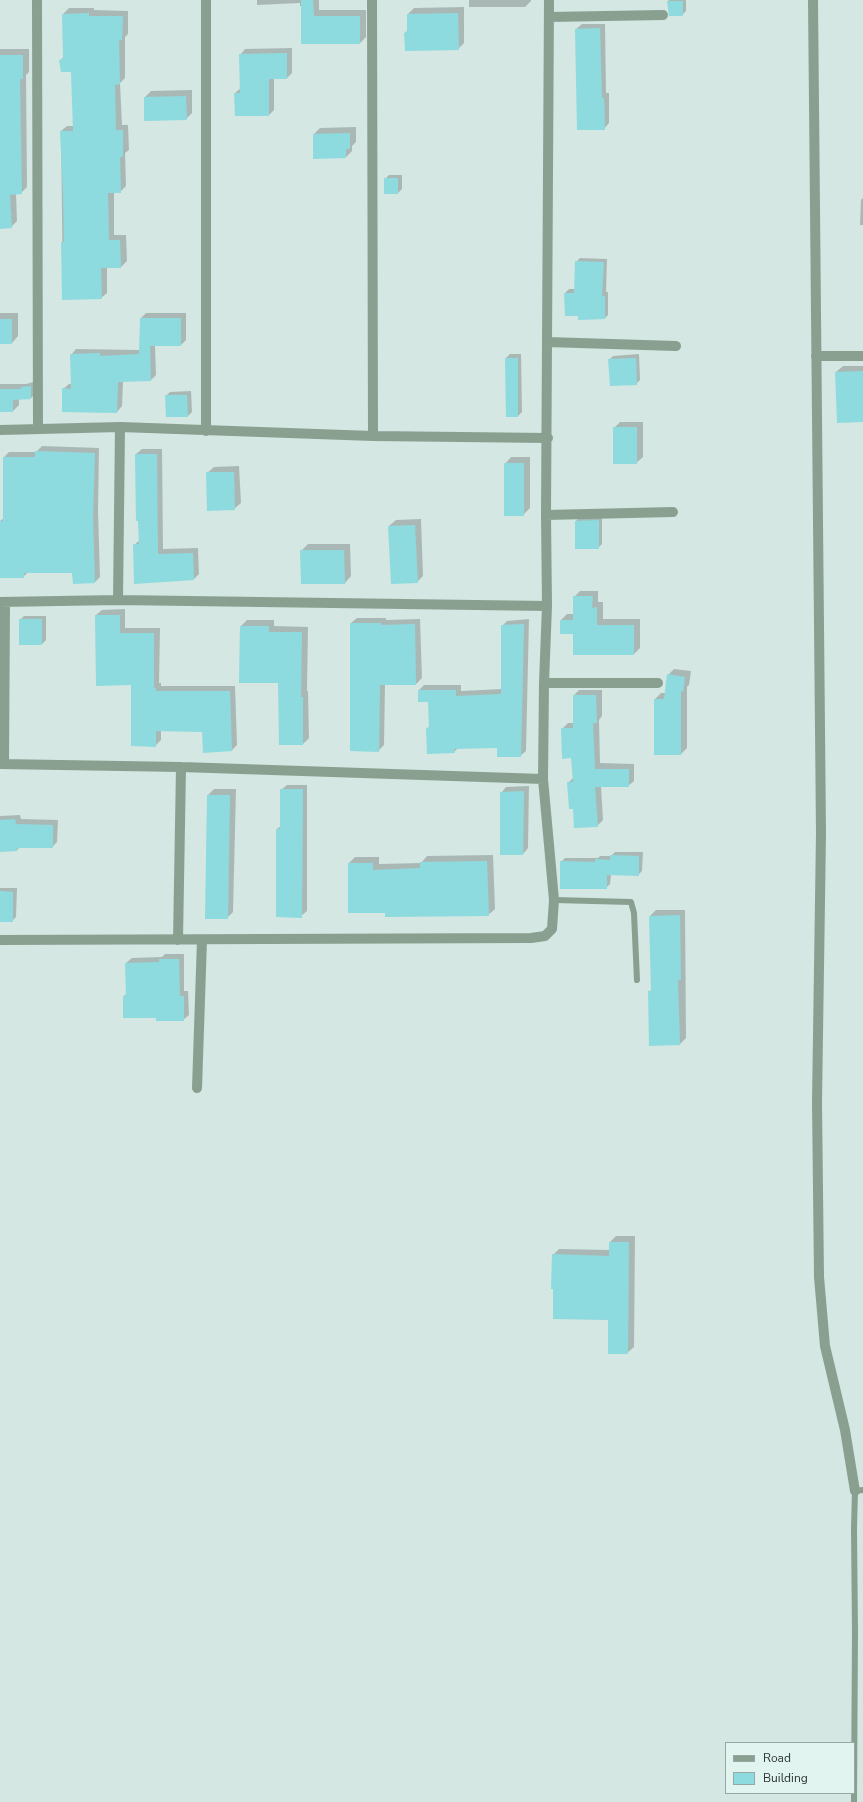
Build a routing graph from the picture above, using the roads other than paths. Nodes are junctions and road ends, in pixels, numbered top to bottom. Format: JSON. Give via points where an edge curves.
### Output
{"nodes":[{"id":1,"x":37,"y":0,"type":"edge"},
{"id":2,"x":206,"y":0,"type":"edge"},
{"id":3,"x":372,"y":0,"type":"edge"},
{"id":4,"x":549,"y":0,"type":"edge"},
{"id":5,"x":813,"y":0,"type":"edge"},
{"id":6,"x":663,"y":15,"type":"dead end"},
{"id":7,"x":549,"y":17,"type":"junction"},
{"id":8,"x":547,"y":342,"type":"junction"},
{"id":9,"x":676,"y":346,"type":"dead end"},
{"id":10,"x":816,"y":356,"type":"junction"},
{"id":11,"x":863,"y":356,"type":"edge"},
{"id":12,"x":120,"y":427,"type":"junction"},
{"id":13,"x":38,"y":429,"type":"junction"},
{"id":14,"x":0,"y":430,"type":"edge"},
{"id":15,"x":206,"y":431,"type":"junction"},
{"id":16,"x":373,"y":436,"type":"junction"},
{"id":17,"x":548,"y":438,"type":"junction"},
{"id":18,"x":673,"y":512,"type":"dead end"},
{"id":19,"x":546,"y":515,"type":"junction"},
{"id":20,"x":118,"y":600,"type":"junction"},
{"id":21,"x":3,"y":602,"type":"edge"},
{"id":22,"x":547,"y":606,"type":"junction"},
{"id":23,"x":544,"y":683,"type":"junction"},
{"id":24,"x":658,"y":683,"type":"dead end"},
{"id":25,"x":2,"y":764,"type":"edge"},
{"id":26,"x":182,"y":768,"type":"junction"},
{"id":27,"x":543,"y":779,"type":"junction"},
{"id":28,"x":554,"y":900,"type":"junction"},
{"id":29,"x":0,"y":940,"type":"edge"},
{"id":30,"x":178,"y":940,"type":"junction"},
{"id":31,"x":202,"y":940,"type":"junction"},
{"id":32,"x":637,"y":980,"type":"dead end"},
{"id":33,"x":197,"y":1088,"type":"dead end"},
{"id":34,"x":859,"y":1490,"type":"edge"},
{"id":35,"x":855,"y":1632,"type":"junction"},
{"id":36,"x":863,"y":1632,"type":"edge"},
{"id":37,"x":854,"y":1742,"type":"edge"}],
"edges":[{"from":1,"to":13,"type":"street"},
{"from":2,"to":15,"type":"street"},
{"from":3,"to":16,"type":"street"},
{"from":4,"to":7,"type":"street"},
{"from":5,"to":10,"type":"street"},
{"from":6,"to":7,"type":"street"},
{"from":7,"to":8,"type":"street"},
{"from":8,"to":9,"type":"street"},
{"from":8,"to":17,"type":"street"},
{"from":10,"to":11,"type":"street"},
{"from":10,"to":34,"type":"street","via":[[821,833],[817,1102],[819,1277],[824,1346]]},
{"from":12,"to":13,"type":"street"},
{"from":12,"to":15,"type":"street"},
{"from":12,"to":20,"type":"street"},
{"from":13,"to":14,"type":"street"},
{"from":15,"to":16,"type":"street"},
{"from":16,"to":17,"type":"street"},
{"from":17,"to":19,"type":"street"},
{"from":18,"to":19,"type":"street"},
{"from":19,"to":22,"type":"street"},
{"from":20,"to":21,"type":"street"},
{"from":20,"to":22,"type":"street"},
{"from":21,"to":25,"type":"street"},
{"from":22,"to":23,"type":"street"},
{"from":23,"to":24,"type":"street"},
{"from":23,"to":27,"type":"street"},
{"from":25,"to":26,"type":"street"},
{"from":26,"to":27,"type":"street"},
{"from":26,"to":30,"type":"street"},
{"from":27,"to":28,"type":"street"},
{"from":28,"to":31,"type":"street","via":[[552,929],[545,936],[531,938]]},
{"from":28,"to":32,"type":"lane","via":[[631,902],[634,913]]},
{"from":29,"to":30,"type":"street"},
{"from":30,"to":31,"type":"street"},
{"from":31,"to":33,"type":"street"},
{"from":34,"to":35,"type":"lane","via":[[854,1530]]},
{"from":35,"to":36,"type":"lane"},
{"from":35,"to":37,"type":"lane"}]}
